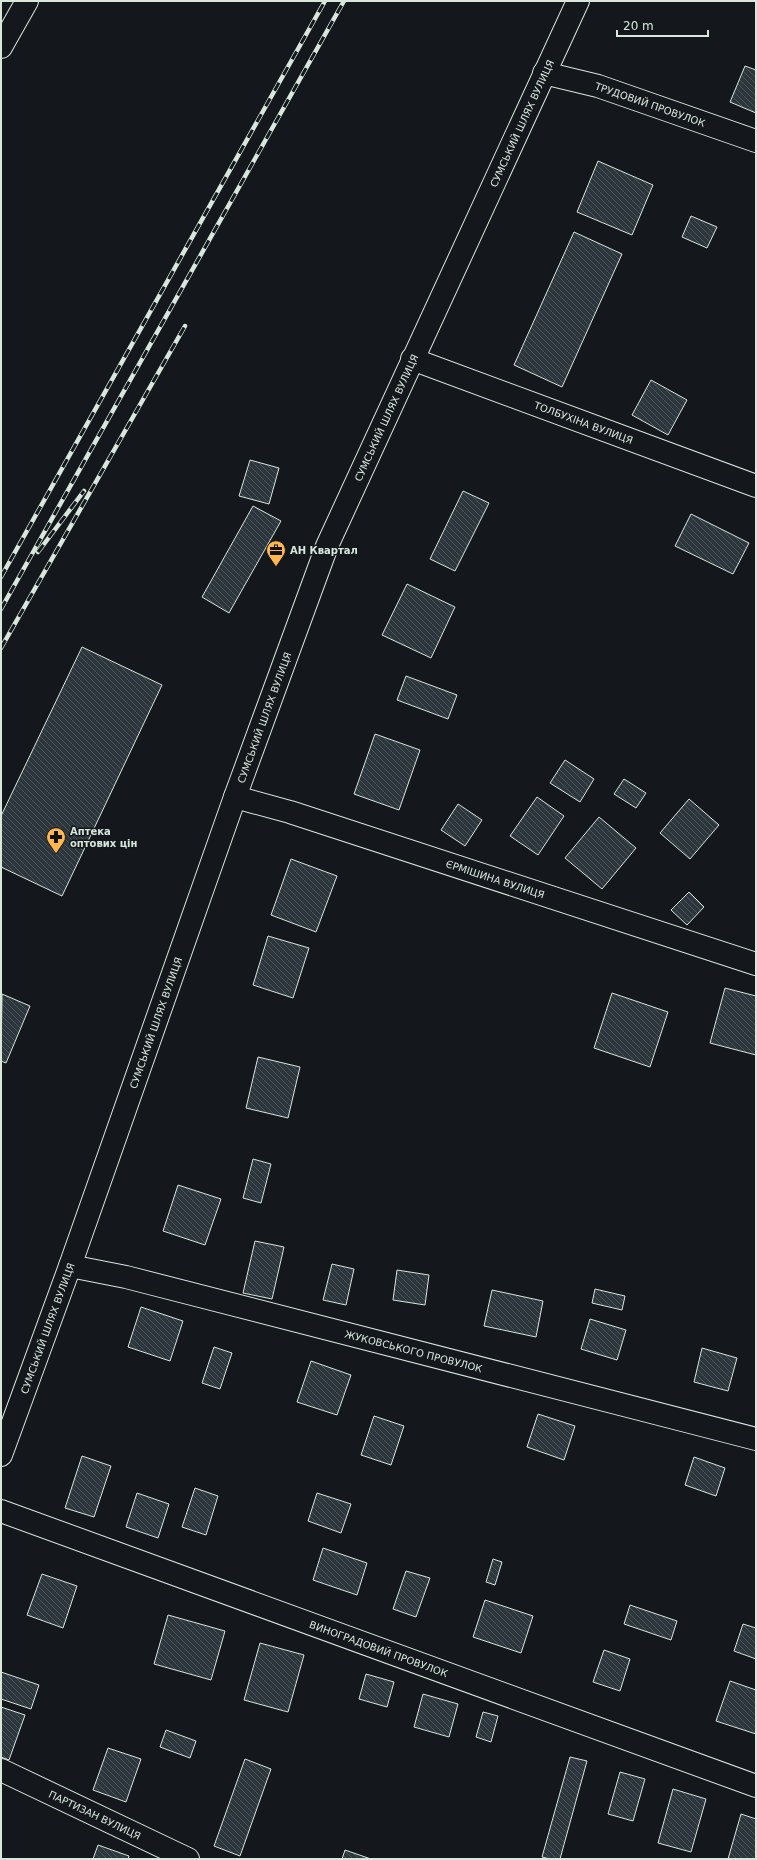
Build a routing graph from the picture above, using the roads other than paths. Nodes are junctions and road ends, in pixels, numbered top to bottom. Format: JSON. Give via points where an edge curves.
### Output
{"nodes":[{"id":1,"x":27,"y":1,"type":"edge"},
{"id":2,"x":578,"y":1,"type":"edge"},
{"id":3,"x":1,"y":47,"type":"edge"},
{"id":4,"x":544,"y":73,"type":"junction"},
{"id":5,"x":756,"y":141,"type":"edge"},
{"id":6,"x":412,"y":359,"type":"junction"},
{"id":7,"x":756,"y":486,"type":"edge"},
{"id":8,"x":235,"y":796,"type":"junction"},
{"id":9,"x":756,"y":964,"type":"edge"},
{"id":10,"x":70,"y":1266,"type":"junction"},
{"id":11,"x":756,"y":1438,"type":"edge"},
{"id":12,"x":1,"y":1455,"type":"edge"},
{"id":13,"x":1,"y":1511,"type":"edge"},
{"id":14,"x":1,"y":1770,"type":"edge"},
{"id":15,"x":756,"y":1786,"type":"edge"},
{"id":16,"x":188,"y":1859,"type":"edge"}],
"edges":[{"from":1,"to":3,"type":"street"},
{"from":2,"to":4,"type":"street","name":"СУМСЬКИЙ ШЛЯХ ВУЛИЦЯ"},
{"from":4,"to":5,"type":"street","name":"ТРУДОВИЙ ПРОВУЛОК","via":[[598,86]]},
{"from":4,"to":6,"type":"street","name":"СУМСЬКИЙ ШЛЯХ ВУЛИЦЯ"},
{"from":6,"to":7,"type":"street","name":"ТОЛБУХІНА ВУЛИЦЯ"},
{"from":6,"to":8,"type":"street","name":"СУМСЬКИЙ ШЛЯХ ВУЛИЦЯ","via":[[327,546]]},
{"from":8,"to":9,"type":"street","name":"ЄРМІШИНА ВУЛИЦЯ","via":[[298,814]]},
{"from":8,"to":10,"type":"street","name":"СУМСЬКИЙ ШЛЯХ ВУЛИЦЯ"},
{"from":10,"to":11,"type":"street","name":"ЖУКОВСЬКОГО ПРОВУЛОК","via":[[126,1277]]},
{"from":10,"to":12,"type":"street","name":"СУМСЬКИЙ ШЛЯХ ВУЛИЦЯ"},
{"from":13,"to":15,"type":"street","name":"ВИНОГРАДОВИЙ ПРОВУЛОК"},
{"from":14,"to":16,"type":"street","name":"ПАРТИЗАН ВУЛИЦЯ"}]}
